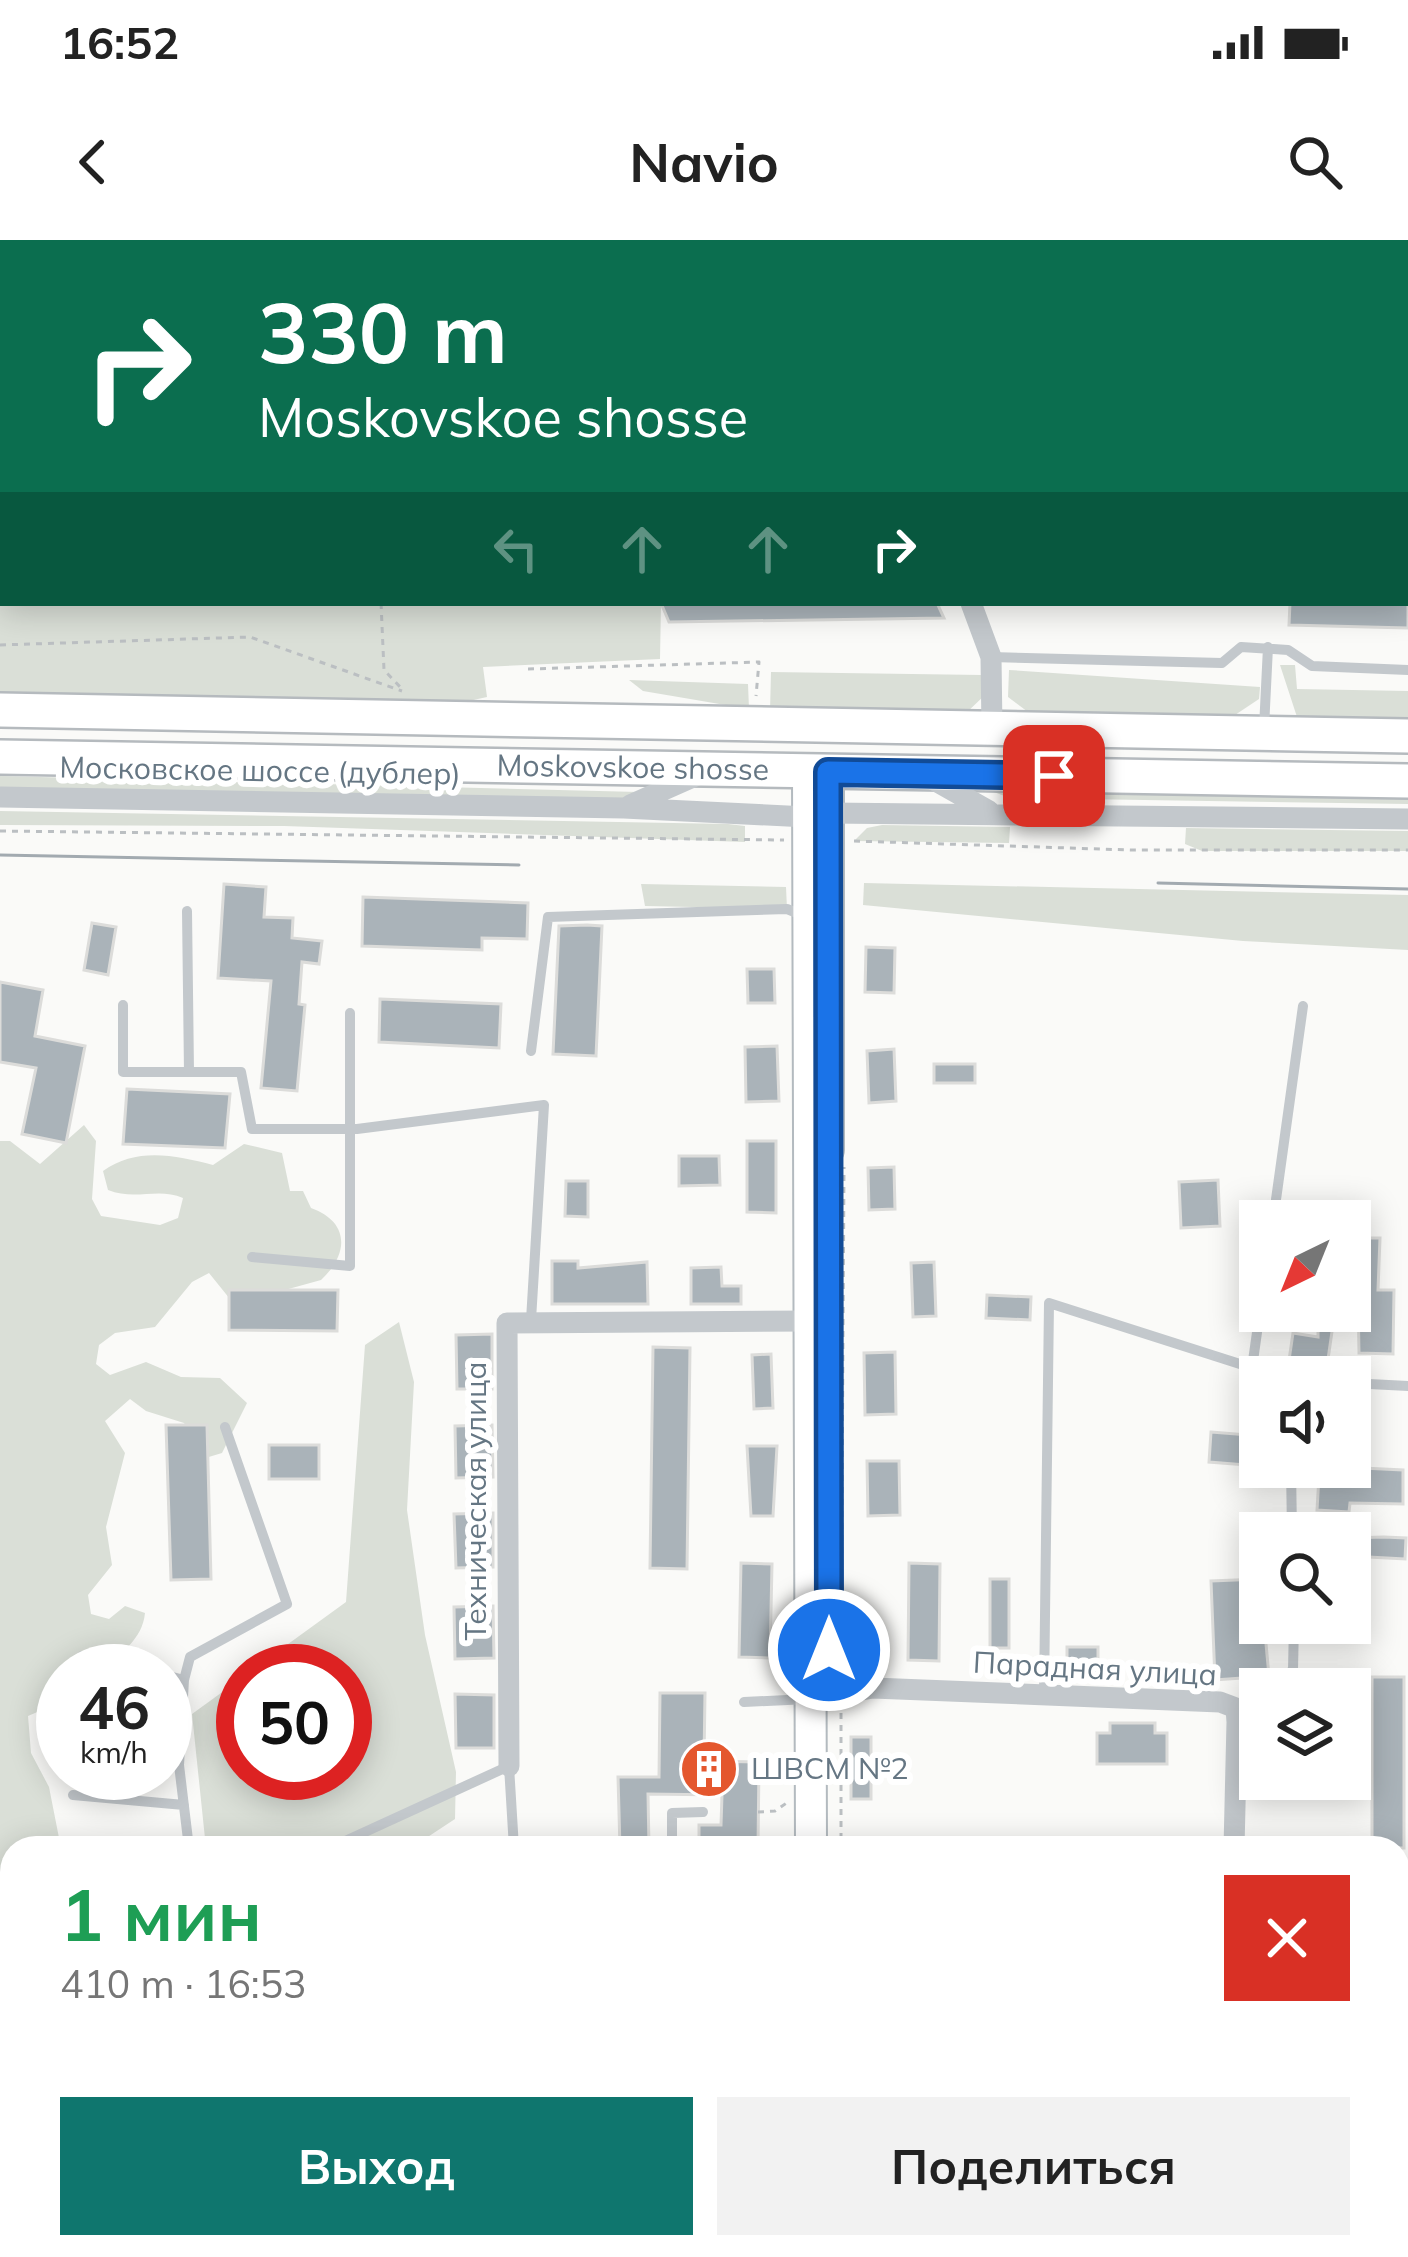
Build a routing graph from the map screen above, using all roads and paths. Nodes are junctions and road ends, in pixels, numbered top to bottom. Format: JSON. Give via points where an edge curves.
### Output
{"nodes":[{"id":1,"x":381,"y":606,"type":"edge"},
{"id":2,"x":972,"y":606,"type":"edge"},
{"id":3,"x":0,"y":645,"type":"edge"},
{"id":4,"x":1268,"y":647,"type":"junction"},
{"id":5,"x":991,"y":657,"type":"junction"},
{"id":6,"x":529,"y":669,"type":"dead end"},
{"id":7,"x":1408,"y":670,"type":"edge"},
{"id":8,"x":755,"y":703,"type":"dead end"},
{"id":9,"x":0,"y":710,"type":"edge"},
{"id":10,"x":818,"y":728,"type":"junction"},
{"id":11,"x":992,"y":730,"type":"junction"},
{"id":12,"x":1264,"y":733,"type":"junction"},
{"id":13,"x":1408,"y":736,"type":"edge"},
{"id":14,"x":0,"y":757,"type":"edge"},
{"id":15,"x":705,"y":772,"type":"junction"},
{"id":16,"x":818,"y":772,"type":"junction"},
{"id":17,"x":922,"y":773,"type":"junction"},
{"id":18,"x":1408,"y":781,"type":"edge"},
{"id":19,"x":0,"y":796,"type":"edge"},
{"id":20,"x":624,"y":808,"type":"junction"},
{"id":21,"x":991,"y":812,"type":"junction"},
{"id":22,"x":1408,"y":819,"type":"edge"},
{"id":23,"x":818,"y":827,"type":"junction"},
{"id":24,"x":0,"y":831,"type":"edge"},
{"id":25,"x":1408,"y":850,"type":"edge"},
{"id":26,"x":187,"y":911,"type":"dead end"},
{"id":27,"x":805,"y":916,"type":"junction"},
{"id":28,"x":123,"y":1005,"type":"dead end"},
{"id":29,"x":1303,"y":1006,"type":"dead end"},
{"id":30,"x":350,"y":1013,"type":"dead end"},
{"id":31,"x":531,"y":1051,"type":"dead end"},
{"id":32,"x":189,"y":1072,"type":"junction"},
{"id":33,"x":350,"y":1130,"type":"junction"},
{"id":34,"x":844,"y":1161,"type":"dead end"},
{"id":35,"x":1276,"y":1200,"type":"edge"},
{"id":36,"x":251,"y":1257,"type":"dead end"},
{"id":37,"x":531,"y":1320,"type":"junction"},
{"id":38,"x":810,"y":1322,"type":"junction"},
{"id":39,"x":1239,"y":1364,"type":"edge"},
{"id":40,"x":1371,"y":1384,"type":"edge"},
{"id":41,"x":1408,"y":1386,"type":"edge"},
{"id":42,"x":225,"y":1426,"type":"dead end"},
{"id":43,"x":192,"y":1656,"type":"edge"},
{"id":44,"x":1044,"y":1694,"type":"junction"},
{"id":45,"x":827,"y":1697,"type":"junction"},
{"id":46,"x":744,"y":1702,"type":"dead end"},
{"id":47,"x":1239,"y":1706,"type":"edge"},
{"id":48,"x":1236,"y":1708,"type":"junction"},
{"id":49,"x":509,"y":1766,"type":"junction"},
{"id":50,"x":123,"y":1800,"type":"edge"},
{"id":51,"x":183,"y":1800,"type":"edge"},
{"id":52,"x":184,"y":1805,"type":"junction"},
{"id":53,"x":775,"y":1811,"type":"dead end"},
{"id":54,"x":703,"y":1812,"type":"dead end"},
{"id":55,"x":758,"y":1812,"type":"dead end"},
{"id":56,"x":188,"y":1836,"type":"edge"},
{"id":57,"x":356,"y":1836,"type":"edge"},
{"id":58,"x":513,"y":1836,"type":"edge"},
{"id":59,"x":672,"y":1836,"type":"edge"},
{"id":60,"x":812,"y":1836,"type":"edge"},
{"id":61,"x":830,"y":1836,"type":"edge"},
{"id":62,"x":840,"y":1836,"type":"edge"},
{"id":63,"x":1234,"y":1836,"type":"edge"}],
"edges":[{"from":1,"to":3,"type":"path","via":[[384,670],[404,692],[250,638]]},
{"from":2,"to":5,"type":"street"},
{"from":4,"to":5,"type":"lane","via":[[1241,646],[1222,664]]},
{"from":4,"to":7,"type":"lane","via":[[1312,666]]},
{"from":4,"to":12,"type":"lane"},
{"from":5,"to":11,"type":"street"},
{"from":6,"to":8,"type":"path","via":[[759,662]]},
{"from":9,"to":10,"type":"main road","name":"Moskovskoe shosse"},
{"from":10,"to":11,"type":"main road","name":"Moskovskoe shosse"},
{"from":10,"to":16,"type":"main road"},
{"from":11,"to":12,"type":"main road","name":"Moskovskoe shosse"},
{"from":12,"to":13,"type":"main road","name":"Moskovskoe shosse"},
{"from":14,"to":15,"type":"main road","name":"Moskovskoe shosse"},
{"from":15,"to":16,"type":"main road","name":"Moskovskoe shosse"},
{"from":15,"to":20,"type":"street"},
{"from":16,"to":17,"type":"main road","name":"Moskovskoe shosse"},
{"from":16,"to":23,"type":"main road"},
{"from":17,"to":18,"type":"main road","name":"Moskovskoe shosse"},
{"from":17,"to":21,"type":"street"},
{"from":19,"to":20,"type":"street","name":"Московское шоссе (дублер)"},
{"from":20,"to":23,"type":"street","name":"Московское шоссе (дублер)"},
{"from":21,"to":22,"type":"street","name":"Московское шоссе (дублер)"},
{"from":21,"to":23,"type":"street","name":"Московское шоссе (дублер)"},
{"from":23,"to":24,"type":"path"},
{"from":23,"to":25,"type":"path","via":[[1130,850]]},
{"from":23,"to":27,"type":"main road"},
{"from":23,"to":45,"type":"main road"},
{"from":26,"to":32,"type":"lane"},
{"from":27,"to":31,"type":"lane","via":[[787,909],[548,916]]},
{"from":27,"to":38,"type":"main road"},
{"from":28,"to":32,"type":"lane","via":[[123,1072]]},
{"from":29,"to":35,"type":"lane"},
{"from":30,"to":33,"type":"lane"},
{"from":32,"to":33,"type":"lane","via":[[242,1072],[252,1130]]},
{"from":33,"to":36,"type":"lane","via":[[350,1266]]},
{"from":33,"to":37,"type":"lane","via":[[544,1105]]},
{"from":34,"to":45,"type":"path"},
{"from":37,"to":38,"type":"street"},
{"from":37,"to":49,"type":"street","name":"Техническая улица","via":[[504,1328]]},
{"from":38,"to":45,"type":"main road"},
{"from":39,"to":44,"type":"lane","via":[[1049,1303]]},
{"from":40,"to":41,"type":"lane"},
{"from":42,"to":43,"type":"lane","via":[[287,1604]]},
{"from":44,"to":45,"type":"street","name":"Парадная улица","via":[[873,1688]]},
{"from":44,"to":48,"type":"street","name":"Парадная улица"},
{"from":45,"to":46,"type":"lane"},
{"from":45,"to":60,"type":"main road"},
{"from":45,"to":61,"type":"main road"},
{"from":45,"to":62,"type":"path"},
{"from":47,"to":48,"type":"lane"},
{"from":48,"to":63,"type":"street","name":"Парадная улица"},
{"from":49,"to":57,"type":"lane"},
{"from":49,"to":58,"type":"lane"},
{"from":50,"to":52,"type":"lane"},
{"from":51,"to":52,"type":"lane"},
{"from":52,"to":56,"type":"lane"},
{"from":53,"to":55,"type":"path"},
{"from":54,"to":59,"type":"lane","via":[[672,1813]]}]}
